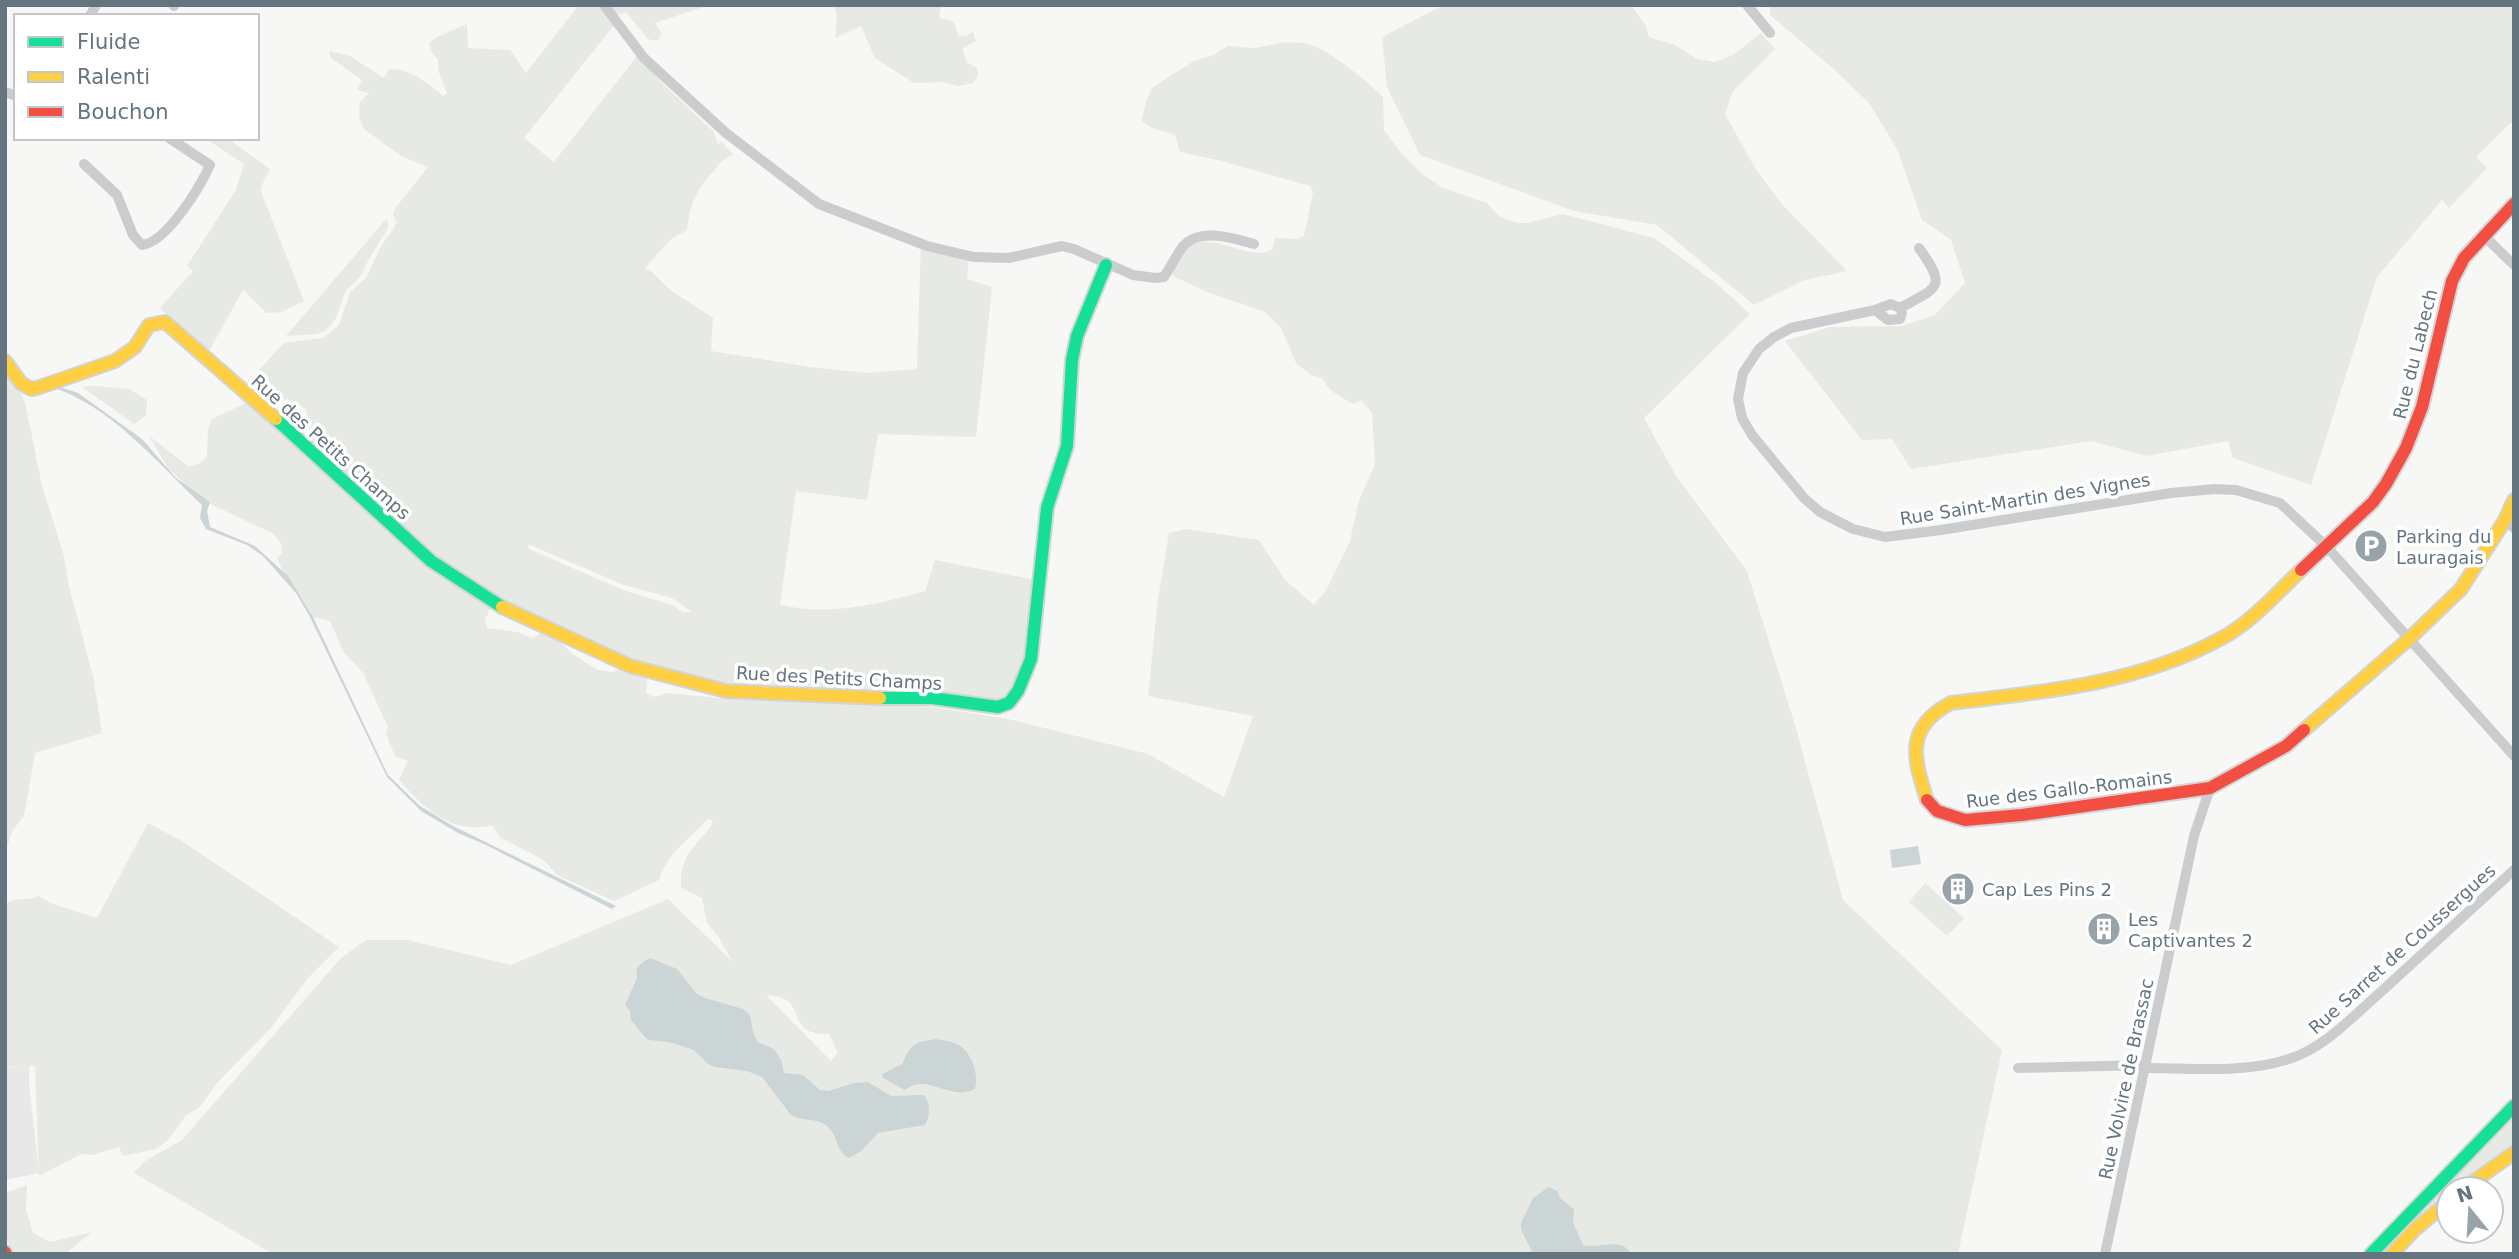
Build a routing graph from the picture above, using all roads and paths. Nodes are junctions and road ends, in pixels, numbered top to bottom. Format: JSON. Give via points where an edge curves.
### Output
{"nodes":[{"id":1,"x":604,"y":5,"type":"edge"},
{"id":2,"x":1747,"y":5,"type":"edge"},
{"id":3,"x":1770,"y":33,"type":"dead end"},
{"id":4,"x":172,"y":140,"type":"edge"},
{"id":5,"x":84,"y":164,"type":"dead end"},
{"id":6,"x":2514,"y":204,"type":"edge"},
{"id":7,"x":2485,"y":237,"type":"junction"},
{"id":8,"x":1254,"y":244,"type":"dead end"},
{"id":9,"x":1919,"y":247,"type":"dead end"},
{"id":10,"x":1107,"y":265,"type":"junction"},
{"id":11,"x":2514,"y":265,"type":"edge"},
{"id":12,"x":5,"y":361,"type":"edge"},
{"id":13,"x":2514,"y":500,"type":"edge"},
{"id":14,"x":2509,"y":524,"type":"edge"},
{"id":15,"x":2327,"y":547,"type":"junction"},
{"id":16,"x":2410,"y":638,"type":"junction"},
{"id":17,"x":2514,"y":756,"type":"edge"},
{"id":18,"x":2210,"y":788,"type":"junction"},
{"id":19,"x":2514,"y":870,"type":"edge"},
{"id":20,"x":2145,"y":1067,"type":"junction"},
{"id":21,"x":2018,"y":1068,"type":"dead end"},
{"id":22,"x":2514,"y":1106,"type":"edge"},
{"id":23,"x":2514,"y":1153,"type":"edge"},
{"id":24,"x":2483,"y":1175,"type":"edge"},
{"id":25,"x":2435,"y":1213,"type":"edge"},
{"id":26,"x":2105,"y":1254,"type":"edge"},
{"id":27,"x":2371,"y":1254,"type":"edge"},
{"id":28,"x":2392,"y":1254,"type":"edge"}],
"edges":[{"from":1,"to":10,"type":"street","via":[[664,77],[726,133],[819,204],[926,246],[974,257],[1009,258],[1062,246]]},
{"from":2,"to":3,"type":"street"},
{"from":4,"to":5,"type":"street","via":[[210,165],[173,226],[148,244],[142,245],[133,235],[117,195]]},
{"from":6,"to":7,"type":"street","name":"Rue du Labech"},
{"from":7,"to":11,"type":"street"},
{"from":7,"to":15,"type":"street","name":"Rue du Labech","via":[[2464,258],[2452,281],[2430,379],[2406,448],[2373,502]]},
{"from":8,"to":10,"type":"street","via":[[1193,238],[1164,277],[1142,278]]},
{"from":9,"to":15,"type":"street","name":"Rue Saint-Martin des Vignes","via":[[1934,269],[1936,284],[1900,308],[1900,318],[1894,321],[1875,310],[1791,328],[1759,349],[1744,373],[1738,399],[1752,435],[1804,498],[1834,521],[1885,537],[2171,493],[2236,490],[2280,503]]},
{"from":10,"to":12,"type":"street","name":"Rue des Petits Champs","via":[[1077,336],[1072,360],[1067,446],[1047,508],[1031,659],[1018,691],[1009,703],[998,707],[932,698],[726,691],[630,666],[512,613],[431,561],[165,322],[149,325],[135,347],[115,360],[37,388],[21,383]]},
{"from":13,"to":14,"type":"street","name":"Rue des Gallo-Romains"},
{"from":14,"to":16,"type":"street","name":"Rue des Gallo-Romains","via":[[2460,589]]},
{"from":15,"to":16,"type":"street","name":"Rue Saint-Martin des Vignes"},
{"from":15,"to":18,"type":"street","name":"Rue des Gallo-Romains","via":[[2254,615],[2221,639],[2147,670],[2073,688],[1951,703],[1934,712],[1917,735],[1915,750],[1927,800],[1937,811],[1958,820]]},
{"from":16,"to":17,"type":"street","name":"Rue Saint-Martin des Vignes"},
{"from":16,"to":18,"type":"street","name":"Rue des Gallo-Romains","via":[[2286,746]]},
{"from":18,"to":20,"type":"street","name":"Rue Volvire de Brassac","via":[[2194,836]]},
{"from":19,"to":20,"type":"street","name":"Rue Sarret de Coussergues","via":[[2350,1020],[2313,1048],[2265,1065]]},
{"from":20,"to":21,"type":"street","name":"Rue Sarret de Coussergues"},
{"from":20,"to":26,"type":"street","name":"Rue Volvire de Brassac"},
{"from":22,"to":27,"type":"street"},
{"from":23,"to":24,"type":"street"},
{"from":25,"to":28,"type":"street"}]}
